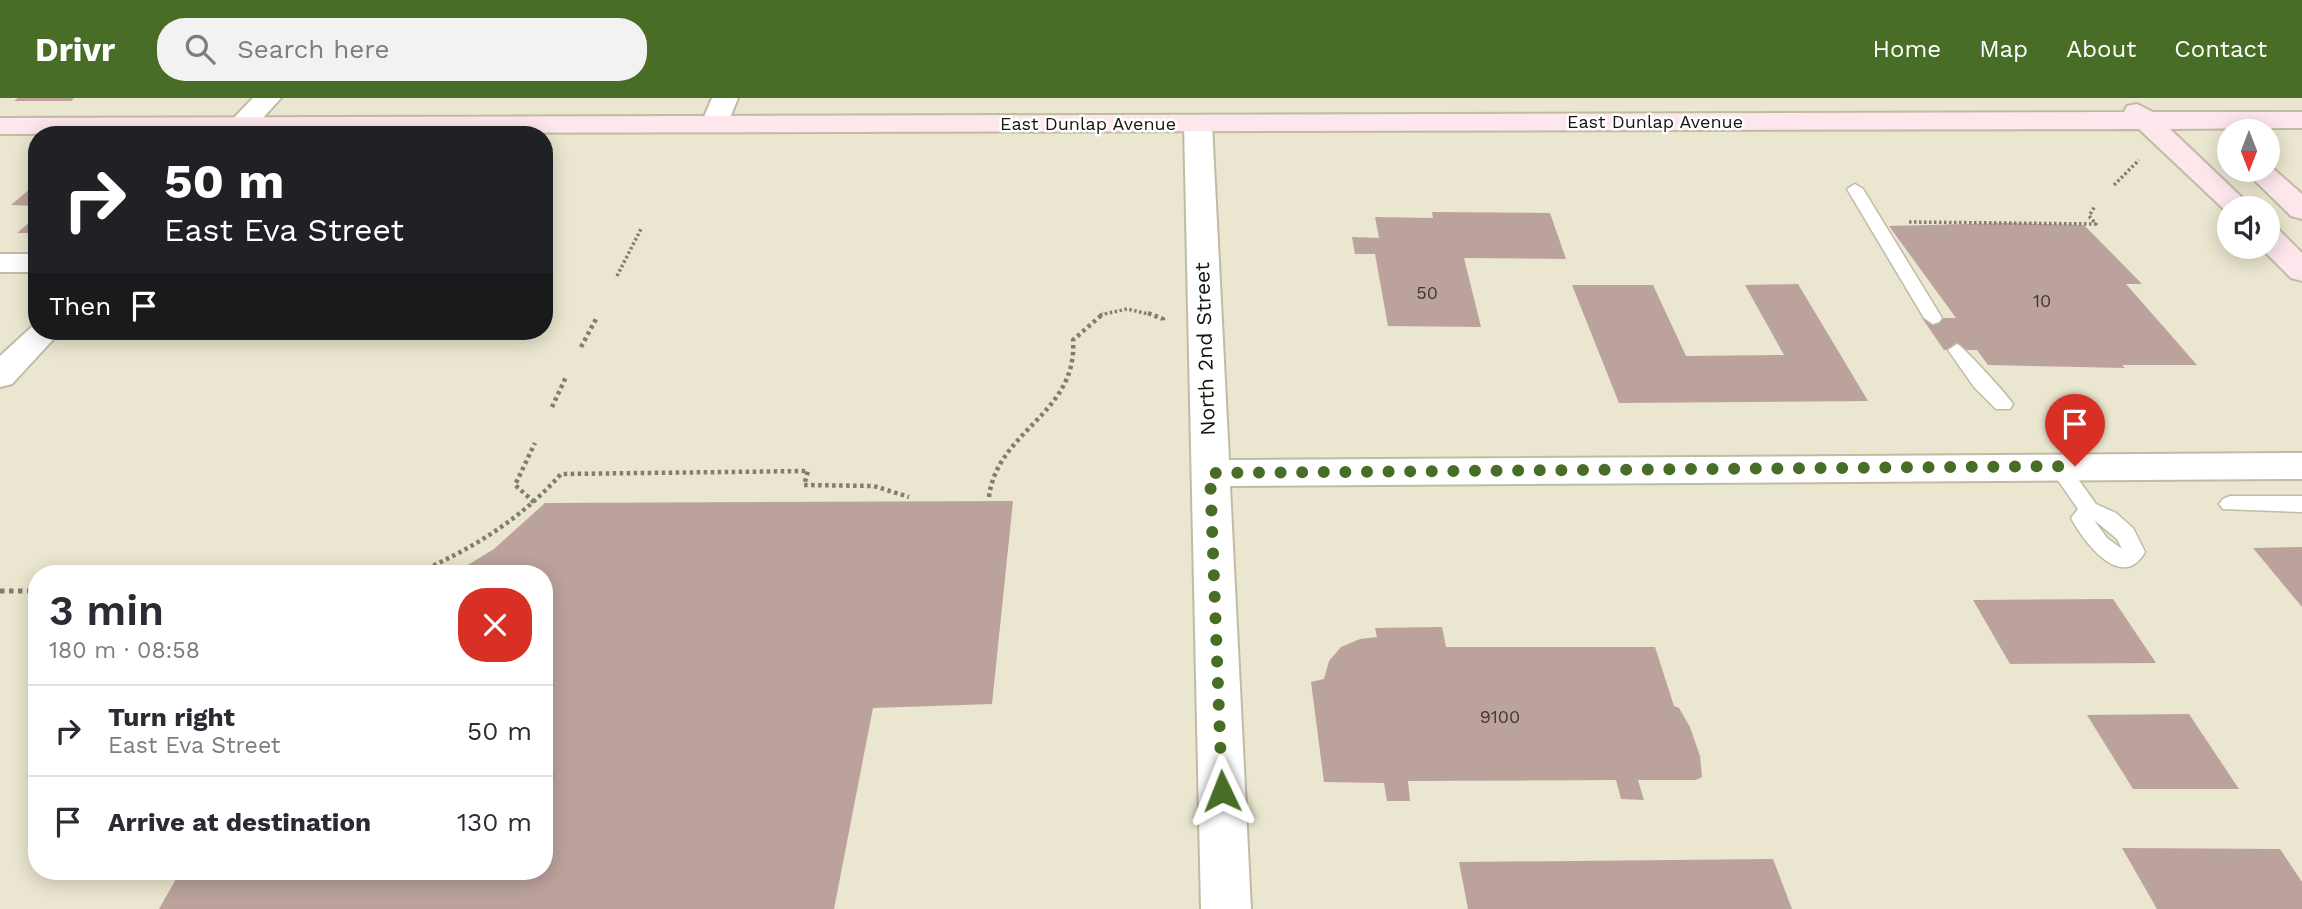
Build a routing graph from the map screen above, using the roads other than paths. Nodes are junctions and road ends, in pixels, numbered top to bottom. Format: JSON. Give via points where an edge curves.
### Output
{"nodes":[{"id":1,"x":268,"y":98,"type":"edge"},
{"id":2,"x":725,"y":98,"type":"edge"},
{"id":3,"x":2123,"y":98,"type":"edge"},
{"id":4,"x":2167,"y":114,"type":"edge"},
{"id":5,"x":2204,"y":121,"type":"junction"},
{"id":6,"x":2302,"y":121,"type":"edge"},
{"id":7,"x":715,"y":124,"type":"junction"},
{"id":8,"x":1198,"y":124,"type":"junction"},
{"id":9,"x":0,"y":126,"type":"edge"},
{"id":10,"x":28,"y":126,"type":"edge"},
{"id":11,"x":240,"y":126,"type":"edge"},
{"id":12,"x":553,"y":126,"type":"edge"},
{"id":13,"x":2217,"y":132,"type":"edge"},
{"id":14,"x":2271,"y":182,"type":"edge"},
{"id":15,"x":1854,"y":189,"type":"dead end"},
{"id":16,"x":2229,"y":196,"type":"edge"},
{"id":17,"x":2302,"y":210,"type":"edge"},
{"id":18,"x":2280,"y":249,"type":"edge"},
{"id":19,"x":0,"y":263,"type":"edge"},
{"id":20,"x":28,"y":263,"type":"edge"},
{"id":21,"x":2302,"y":271,"type":"edge"},
{"id":22,"x":1933,"y":318,"type":"dead end"},
{"id":23,"x":35,"y":340,"type":"edge"},
{"id":24,"x":1957,"y":351,"type":"dead end"},
{"id":25,"x":0,"y":376,"type":"edge"},
{"id":26,"x":2003,"y":404,"type":"dead end"},
{"id":27,"x":2057,"y":466,"type":"junction"},
{"id":28,"x":2302,"y":466,"type":"edge"},
{"id":29,"x":1210,"y":473,"type":"junction"},
{"id":30,"x":2230,"y":504,"type":"dead end"},
{"id":31,"x":2302,"y":504,"type":"edge"},
{"id":32,"x":2089,"y":509,"type":"dead end"},
{"id":33,"x":1226,"y":909,"type":"edge"}],
"edges":[{"from":1,"to":11,"type":"street"},
{"from":2,"to":7,"type":"street"},
{"from":3,"to":4,"type":"main road"},
{"from":4,"to":5,"type":"main road","name":"East Dunlap Avenue"},
{"from":4,"to":8,"type":"main road","name":"East Dunlap Avenue"},
{"from":4,"to":16,"type":"main road"},
{"from":5,"to":6,"type":"main road","name":"East Dunlap Avenue"},
{"from":5,"to":13,"type":"main road"},
{"from":7,"to":8,"type":"main road","name":"East Dunlap Avenue"},
{"from":7,"to":12,"type":"main road","name":"East Dunlap Avenue"},
{"from":8,"to":29,"type":"street","name":"North 2nd Street"},
{"from":9,"to":10,"type":"main road","name":"East Dunlap Avenue"},
{"from":14,"to":17,"type":"main road"},
{"from":15,"to":22,"type":"lane"},
{"from":18,"to":21,"type":"main road"},
{"from":19,"to":20,"type":"street"},
{"from":23,"to":25,"type":"street"},
{"from":24,"to":26,"type":"lane"},
{"from":27,"to":28,"type":"street"},
{"from":27,"to":29,"type":"street"},
{"from":27,"to":32,"type":"lane"},
{"from":29,"to":33,"type":"street","name":"North 2nd Street"},
{"from":30,"to":31,"type":"lane"}]}
